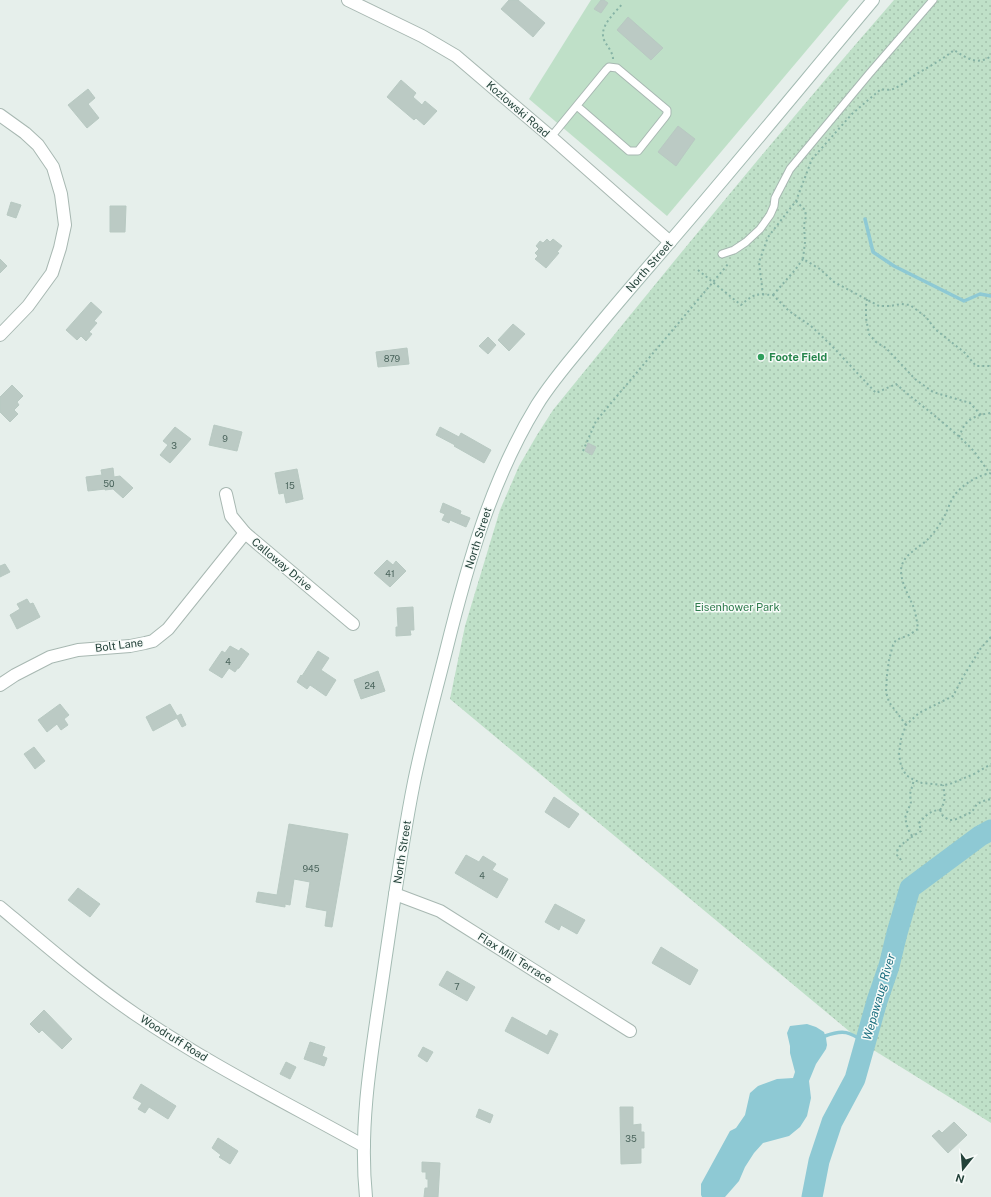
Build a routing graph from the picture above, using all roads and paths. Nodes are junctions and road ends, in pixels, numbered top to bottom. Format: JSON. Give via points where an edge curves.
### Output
{"nodes":[{"id":1,"x":348,"y":0,"type":"edge"},
{"id":2,"x":873,"y":0,"type":"edge"},
{"id":3,"x":932,"y":0,"type":"edge"},
{"id":4,"x":623,"y":3,"type":"dead end"},
{"id":5,"x":991,"y":56,"type":"edge"},
{"id":6,"x":613,"y":66,"type":"junction"},
{"id":7,"x":576,"y":106,"type":"junction"},
{"id":8,"x":0,"y":115,"type":"edge"},
{"id":9,"x":551,"y":137,"type":"junction"},
{"id":10,"x":796,"y":201,"type":"junction"},
{"id":11,"x":670,"y":242,"type":"junction"},
{"id":12,"x":722,"y":254,"type":"dead end"},
{"id":13,"x":803,"y":259,"type":"junction"},
{"id":14,"x":729,"y":263,"type":"dead end"},
{"id":15,"x":698,"y":270,"type":"dead end"},
{"id":16,"x":713,"y":282,"type":"junction"},
{"id":17,"x":763,"y":295,"type":"junction"},
{"id":18,"x":773,"y":295,"type":"junction"},
{"id":19,"x":867,"y":299,"type":"junction"},
{"id":20,"x":0,"y":335,"type":"edge"},
{"id":21,"x":991,"y":367,"type":"edge"},
{"id":22,"x":991,"y":413,"type":"edge"},
{"id":23,"x":981,"y":415,"type":"junction"},
{"id":24,"x":959,"y":437,"type":"junction"},
{"id":25,"x":583,"y":452,"type":"dead end"},
{"id":26,"x":991,"y":474,"type":"edge"},
{"id":27,"x":226,"y":494,"type":"dead end"},
{"id":28,"x":245,"y":533,"type":"junction"},
{"id":29,"x":353,"y":624,"type":"dead end"},
{"id":30,"x":991,"y":638,"type":"edge"},
{"id":31,"x":0,"y":685,"type":"edge"},
{"id":32,"x":906,"y":725,"type":"junction"},
{"id":33,"x":991,"y":764,"type":"edge"},
{"id":34,"x":914,"y":780,"type":"junction"},
{"id":35,"x":943,"y":785,"type":"junction"},
{"id":36,"x":991,"y":799,"type":"edge"},
{"id":37,"x":940,"y":810,"type":"junction"},
{"id":38,"x":912,"y":836,"type":"junction"},
{"id":39,"x":901,"y":860,"type":"dead end"},
{"id":40,"x":395,"y":894,"type":"junction"},
{"id":41,"x":0,"y":907,"type":"edge"},
{"id":42,"x":630,"y":1031,"type":"dead end"},
{"id":43,"x":364,"y":1146,"type":"junction"},
{"id":44,"x":366,"y":1197,"type":"edge"}],
"edges":[{"from":1,"to":9,"type":"street","name":"Kozlowski Road","via":[[422,36],[456,56]]},
{"from":2,"to":11,"type":"street","name":"North Street"},
{"from":3,"to":12,"type":"lane","via":[[790,169],[775,198],[770,215],[760,229],[734,250]]},
{"from":4,"to":6,"type":"path","via":[[602,34],[613,56]]},
{"from":5,"to":10,"type":"path","via":[[979,61],[967,58],[954,50],[901,85],[892,89],[881,89],[852,114],[812,159]]},
{"from":6,"to":7,"type":"lane","via":[[606,70]]},
{"from":6,"to":7,"type":"lane","via":[[667,110],[667,114],[638,151],[629,150]]},
{"from":7,"to":9,"type":"lane"},
{"from":8,"to":20,"type":"street","via":[[25,133],[46,155],[53,167],[61,194],[65,225],[52,274],[28,306]]},
{"from":9,"to":11,"type":"street","name":"Kozlowski Road"},
{"from":10,"to":13,"type":"path","via":[[805,210],[806,216]]},
{"from":10,"to":17,"type":"path","via":[[768,237],[760,262]]},
{"from":11,"to":40,"type":"street","name":"North Street","via":[[550,386],[528,420],[492,496],[473,550],[434,696],[414,784]]},
{"from":13,"to":18,"type":"path"},
{"from":13,"to":19,"type":"path","via":[[820,269],[834,282]]},
{"from":14,"to":16,"type":"path"},
{"from":15,"to":16,"type":"path"},
{"from":16,"to":17,"type":"path","via":[[741,306],[752,296]]},
{"from":16,"to":25,"type":"path","via":[[596,421]]},
{"from":17,"to":18,"type":"path"},
{"from":18,"to":24,"type":"path","via":[[788,311],[811,326],[876,393],[896,384]]},
{"from":19,"to":21,"type":"path","via":[[879,306],[910,305],[926,317],[934,329],[965,353],[976,366]]},
{"from":19,"to":23,"type":"path","via":[[869,334],[876,342],[886,348],[915,379],[932,392],[970,403]]},
{"from":22,"to":23,"type":"path"},
{"from":23,"to":24,"type":"path","via":[[965,425]]},
{"from":24,"to":26,"type":"path"},
{"from":26,"to":32,"type":"path","via":[[980,476],[957,491],[937,528],[904,561],[901,570],[903,581],[914,608],[918,629],[896,640],[893,645],[886,692],[889,702]]},
{"from":27,"to":28,"type":"street","name":"Calloway Drive","via":[[231,516]]},
{"from":28,"to":29,"type":"street","name":"Calloway Drive"},
{"from":28,"to":31,"type":"street","name":"Bolt Lane","via":[[168,629],[153,641],[130,646],[78,650],[50,658]]},
{"from":30,"to":32,"type":"path","via":[[981,648],[953,696],[919,713]]},
{"from":32,"to":34,"type":"path","via":[[901,739],[900,766],[906,775]]},
{"from":33,"to":35,"type":"path","via":[[959,781]]},
{"from":34,"to":35,"type":"path"},
{"from":34,"to":38,"type":"path","via":[[910,794],[911,802],[905,818]]},
{"from":35,"to":37,"type":"path","via":[[945,797]]},
{"from":36,"to":37,"type":"path","via":[[977,804],[972,812],[954,820],[943,816]]},
{"from":37,"to":38,"type":"path","via":[[926,815],[919,823],[921,831]]},
{"from":38,"to":39,"type":"path","via":[[897,849],[897,855]]},
{"from":40,"to":42,"type":"street","name":"Flax Mill Terrace","via":[[440,912]]},
{"from":40,"to":43,"type":"street","name":"North Street","via":[[367,1094]]},
{"from":41,"to":43,"type":"street","name":"Woodruff Road","via":[[66,962],[137,1015],[206,1058]]},
{"from":43,"to":44,"type":"street","name":"North Street"}]}
